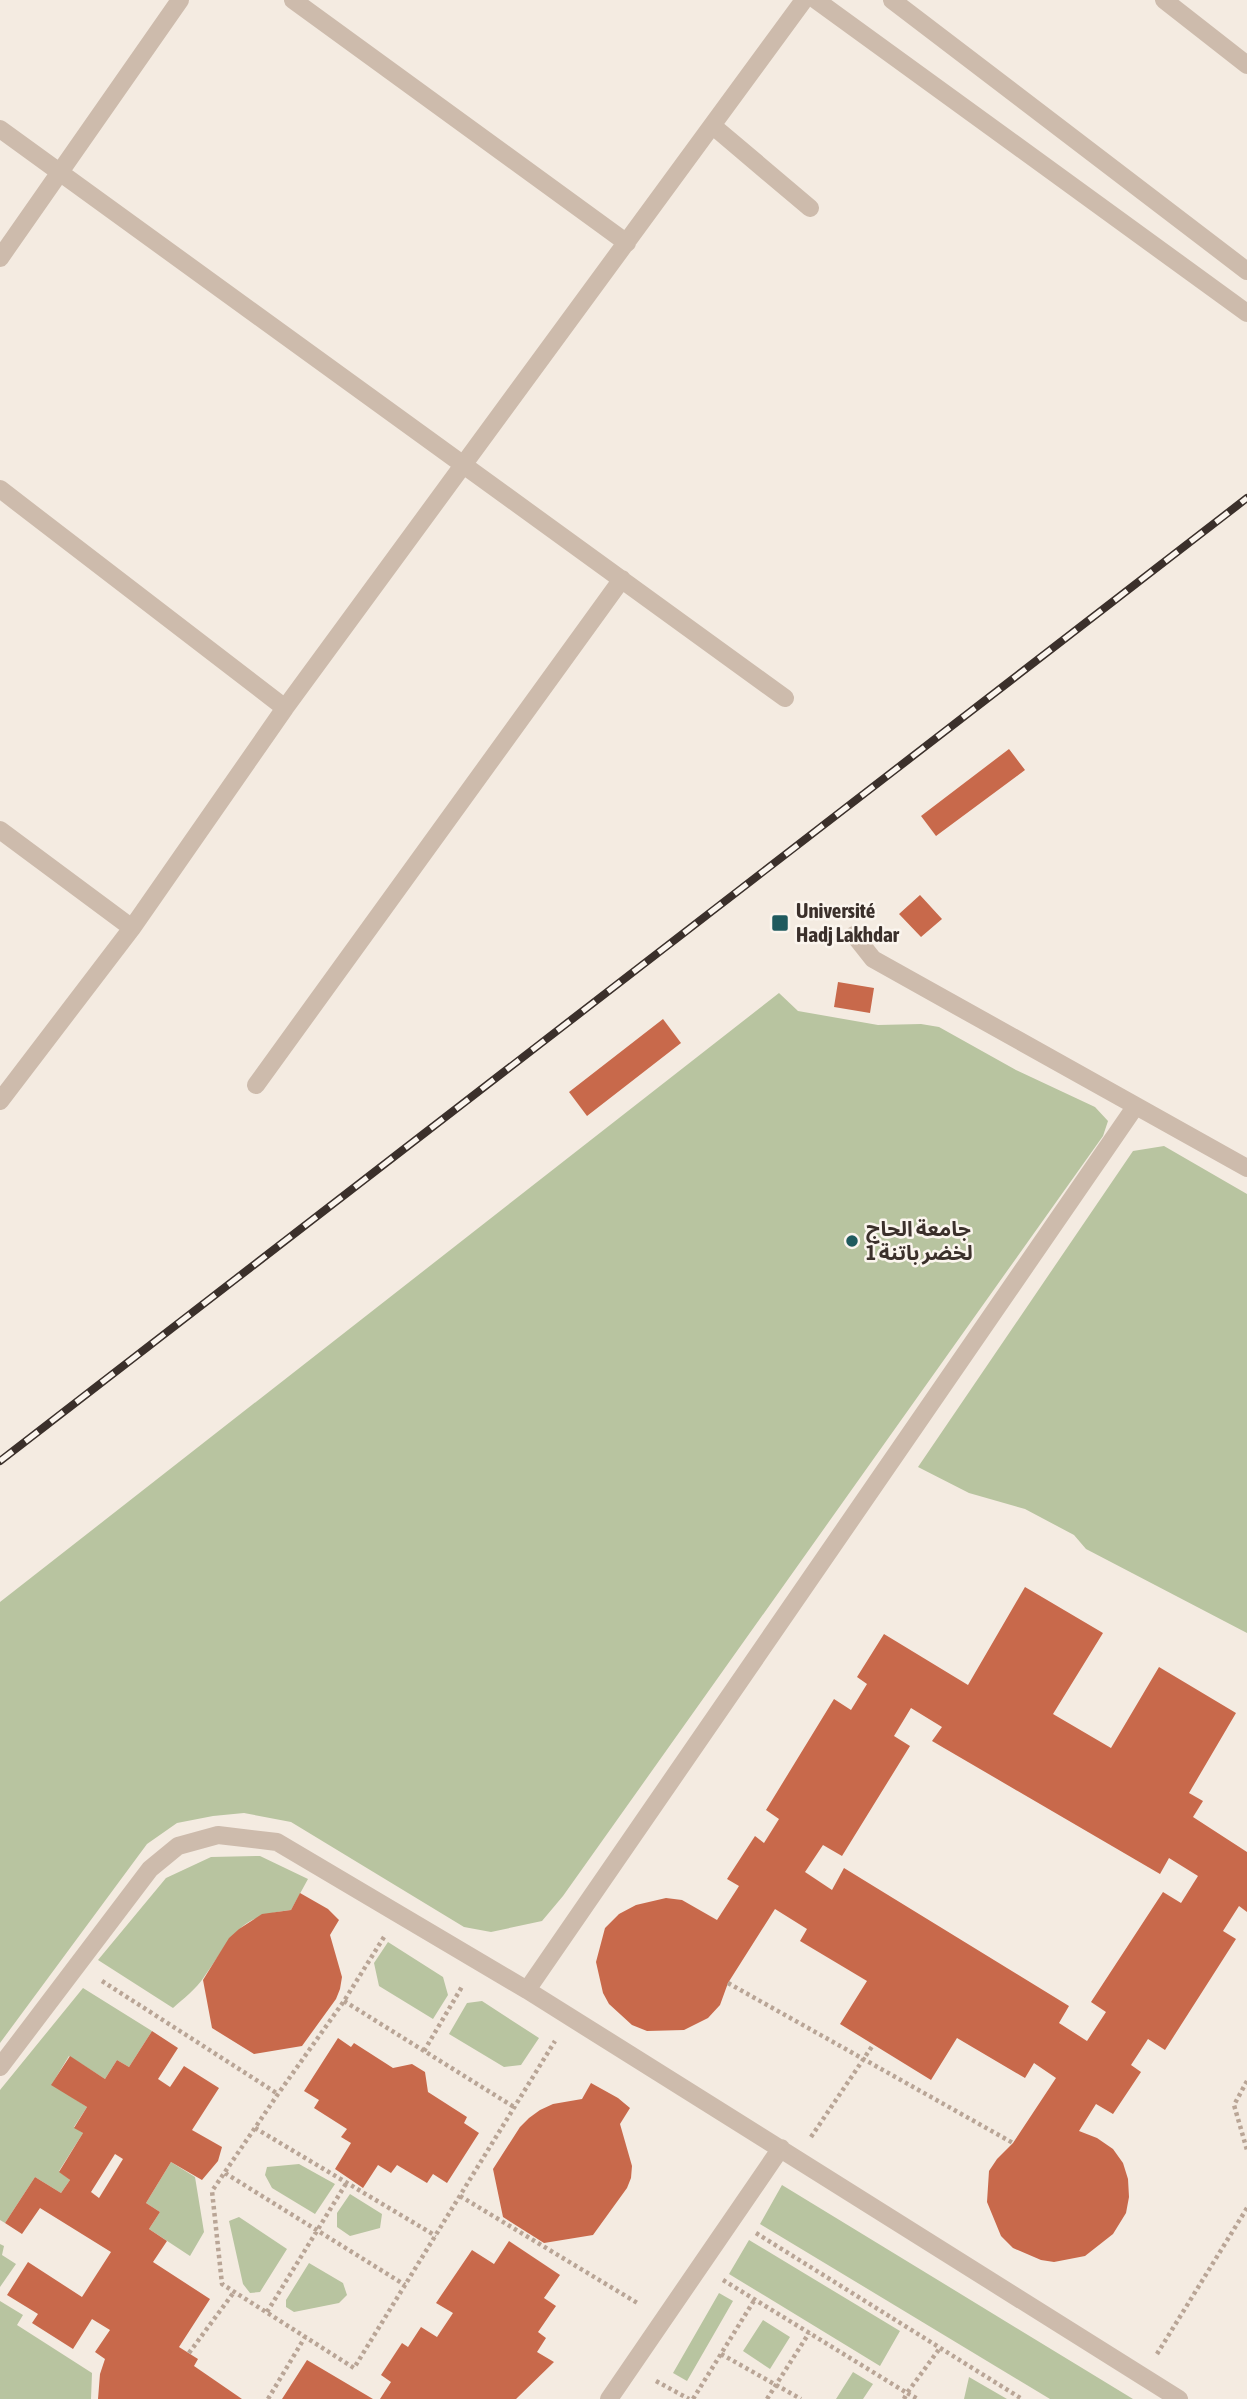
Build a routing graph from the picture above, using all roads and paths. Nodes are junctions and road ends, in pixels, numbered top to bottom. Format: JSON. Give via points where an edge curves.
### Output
{"nodes":[{"id":1,"x":180,"y":0,"type":"edge"},
{"id":2,"x":293,"y":0,"type":"edge"},
{"id":3,"x":804,"y":0,"type":"edge"},
{"id":4,"x":816,"y":0,"type":"edge"},
{"id":5,"x":892,"y":0,"type":"edge"},
{"id":6,"x":1164,"y":0,"type":"edge"},
{"id":7,"x":1247,"y":65,"type":"edge"},
{"id":8,"x":713,"y":126,"type":"junction"},
{"id":9,"x":0,"y":129,"type":"edge"},
{"id":10,"x":59,"y":173,"type":"junction"},
{"id":11,"x":810,"y":208,"type":"dead end"},
{"id":12,"x":627,"y":243,"type":"junction"},
{"id":13,"x":0,"y":258,"type":"edge"},
{"id":14,"x":1247,"y":271,"type":"edge"},
{"id":15,"x":1247,"y":313,"type":"edge"},
{"id":16,"x":464,"y":465,"type":"junction"},
{"id":17,"x":0,"y":489,"type":"edge"},
{"id":18,"x":622,"y":579,"type":"junction"},
{"id":19,"x":785,"y":698,"type":"dead end"},
{"id":20,"x":285,"y":708,"type":"junction"},
{"id":21,"x":0,"y":830,"type":"edge"},
{"id":22,"x":132,"y":928,"type":"junction"},
{"id":23,"x":854,"y":935,"type":"dead end"},
{"id":24,"x":256,"y":1085,"type":"dead end"},
{"id":25,"x":0,"y":1101,"type":"edge"},
{"id":26,"x":1135,"y":1107,"type":"junction"},
{"id":27,"x":1247,"y":1168,"type":"edge"},
{"id":28,"x":398,"y":1914,"type":"junction"},
{"id":29,"x":477,"y":1961,"type":"junction"},
{"id":30,"x":77,"y":1965,"type":"junction"},
{"id":31,"x":728,"y":1983,"type":"dead end"},
{"id":32,"x":527,"y":1990,"type":"junction"},
{"id":33,"x":344,"y":2001,"type":"junction"},
{"id":34,"x":570,"y":2017,"type":"junction"},
{"id":35,"x":873,"y":2045,"type":"dead end"},
{"id":36,"x":424,"y":2051,"type":"junction"},
{"id":37,"x":863,"y":2059,"type":"junction"},
{"id":38,"x":0,"y":2067,"type":"edge"},
{"id":39,"x":1247,"y":2081,"type":"edge"},
{"id":40,"x":278,"y":2094,"type":"junction"},
{"id":41,"x":514,"y":2107,"type":"junction"},
{"id":42,"x":255,"y":2127,"type":"junction"},
{"id":43,"x":1013,"y":2143,"type":"dead end"},
{"id":44,"x":781,"y":2148,"type":"junction"},
{"id":45,"x":1247,"y":2150,"type":"edge"},
{"id":46,"x":797,"y":2158,"type":"junction"},
{"id":47,"x":225,"y":2173,"type":"junction"},
{"id":48,"x":347,"y":2182,"type":"junction"},
{"id":49,"x":460,"y":2196,"type":"junction"},
{"id":50,"x":1247,"y":2208,"type":"edge"},
{"id":51,"x":733,"y":2218,"type":"junction"},
{"id":52,"x":317,"y":2231,"type":"junction"},
{"id":53,"x":436,"y":2236,"type":"junction"},
{"id":54,"x":700,"y":2266,"type":"junction"},
{"id":55,"x":405,"y":2286,"type":"junction"},
{"id":56,"x":234,"y":2292,"type":"junction"},
{"id":57,"x":755,"y":2299,"type":"junction"},
{"id":58,"x":267,"y":2312,"type":"junction"},
{"id":59,"x":664,"y":2319,"type":"junction"},
{"id":60,"x":809,"y":2333,"type":"junction"},
{"id":61,"x":305,"y":2337,"type":"junction"},
{"id":62,"x":940,"y":2348,"type":"junction"},
{"id":63,"x":189,"y":2353,"type":"dead end"},
{"id":64,"x":721,"y":2354,"type":"junction"},
{"id":65,"x":631,"y":2367,"type":"junction"},
{"id":66,"x":1143,"y":2377,"type":"junction"},
{"id":67,"x":776,"y":2385,"type":"junction"},
{"id":68,"x":907,"y":2393,"type":"junction"},
{"id":69,"x":268,"y":2399,"type":"edge"},
{"id":70,"x":610,"y":2399,"type":"edge"},
{"id":71,"x":691,"y":2399,"type":"edge"},
{"id":72,"x":767,"y":2399,"type":"edge"},
{"id":73,"x":801,"y":2399,"type":"edge"},
{"id":74,"x":904,"y":2399,"type":"edge"},
{"id":75,"x":918,"y":2399,"type":"edge"},
{"id":76,"x":1022,"y":2399,"type":"edge"},
{"id":77,"x":1179,"y":2399,"type":"edge"}],
"edges":[{"from":1,"to":10,"type":"street"},
{"from":2,"to":12,"type":"street"},
{"from":3,"to":8,"type":"street"},
{"from":4,"to":15,"type":"street"},
{"from":5,"to":14,"type":"street"},
{"from":6,"to":7,"type":"street"},
{"from":8,"to":11,"type":"street"},
{"from":8,"to":12,"type":"street"},
{"from":9,"to":10,"type":"street"},
{"from":10,"to":13,"type":"street"},
{"from":10,"to":16,"type":"street"},
{"from":12,"to":16,"type":"street"},
{"from":16,"to":18,"type":"street"},
{"from":16,"to":20,"type":"street"},
{"from":17,"to":20,"type":"street"},
{"from":18,"to":19,"type":"street"},
{"from":18,"to":24,"type":"street"},
{"from":20,"to":22,"type":"street"},
{"from":21,"to":22,"type":"street"},
{"from":22,"to":25,"type":"street"},
{"from":23,"to":26,"type":"street","via":[[873,959]]},
{"from":26,"to":27,"type":"street"},
{"from":26,"to":32,"type":"street"},
{"from":28,"to":29,"type":"street"},
{"from":28,"to":30,"type":"street","via":[[277,1842],[219,1835],[178,1846],[150,1868]]},
{"from":28,"to":33,"type":"path"},
{"from":29,"to":32,"type":"street"},
{"from":29,"to":36,"type":"path"},
{"from":30,"to":38,"type":"street"},
{"from":30,"to":40,"type":"path"},
{"from":31,"to":37,"type":"path"},
{"from":32,"to":34,"type":"street"},
{"from":33,"to":36,"type":"path"},
{"from":33,"to":40,"type":"path"},
{"from":34,"to":41,"type":"path"},
{"from":34,"to":44,"type":"street"},
{"from":35,"to":37,"type":"path"},
{"from":36,"to":41,"type":"path"},
{"from":37,"to":43,"type":"path"},
{"from":37,"to":46,"type":"path"},
{"from":39,"to":45,"type":"path","via":[[1234,2105]]},
{"from":40,"to":42,"type":"path"},
{"from":41,"to":49,"type":"path"},
{"from":42,"to":47,"type":"path"},
{"from":42,"to":48,"type":"path"},
{"from":44,"to":46,"type":"street"},
{"from":44,"to":51,"type":"street"},
{"from":46,"to":66,"type":"street"},
{"from":47,"to":52,"type":"path"},
{"from":47,"to":56,"type":"path","via":[[212,2191],[222,2284]]},
{"from":48,"to":52,"type":"path"},
{"from":48,"to":53,"type":"path"},
{"from":49,"to":53,"type":"path"},
{"from":49,"to":59,"type":"path"},
{"from":50,"to":66,"type":"path"},
{"from":51,"to":54,"type":"street"},
{"from":51,"to":62,"type":"path"},
{"from":52,"to":55,"type":"path"},
{"from":52,"to":58,"type":"path"},
{"from":53,"to":55,"type":"path"},
{"from":54,"to":57,"type":"path"},
{"from":54,"to":59,"type":"street"},
{"from":55,"to":61,"type":"path","via":[[354,2368]]},
{"from":56,"to":58,"type":"path"},
{"from":56,"to":63,"type":"path"},
{"from":57,"to":60,"type":"path"},
{"from":57,"to":64,"type":"path"},
{"from":58,"to":61,"type":"path"},
{"from":59,"to":65,"type":"street"},
{"from":60,"to":67,"type":"path"},
{"from":60,"to":68,"type":"path"},
{"from":61,"to":69,"type":"path"},
{"from":62,"to":68,"type":"path"},
{"from":62,"to":76,"type":"path"},
{"from":64,"to":67,"type":"path"},
{"from":64,"to":71,"type":"path"},
{"from":65,"to":70,"type":"street"},
{"from":65,"to":71,"type":"path"},
{"from":66,"to":77,"type":"street"},
{"from":67,"to":72,"type":"path"},
{"from":67,"to":73,"type":"path"},
{"from":68,"to":74,"type":"path"},
{"from":68,"to":75,"type":"path"}]}
